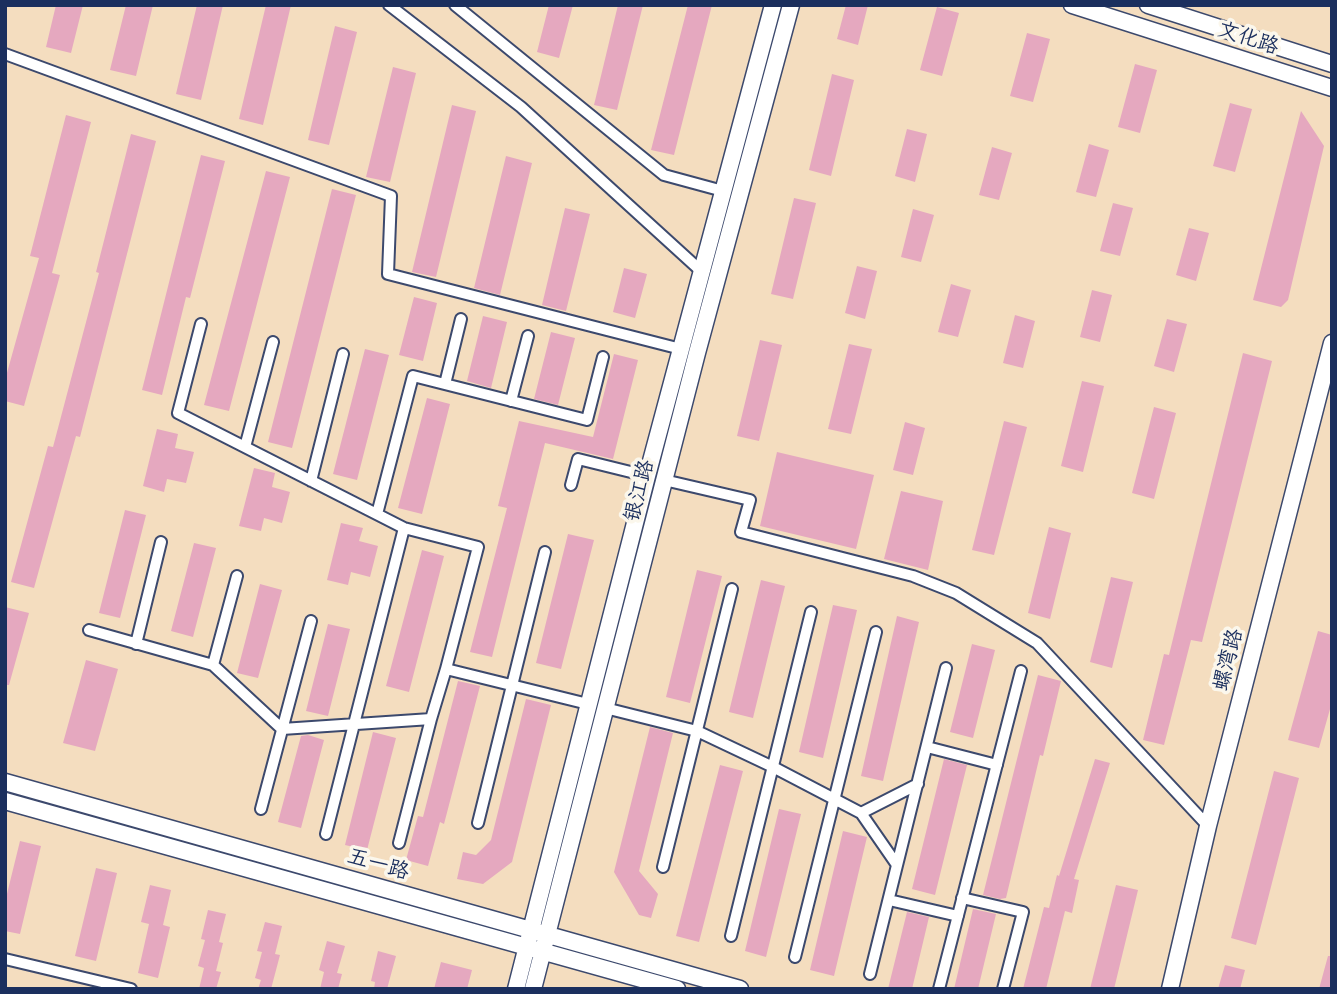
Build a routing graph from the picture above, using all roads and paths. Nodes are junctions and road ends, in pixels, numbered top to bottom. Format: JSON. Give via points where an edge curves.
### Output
{"nodes":[{"id":1,"x":389,"y":5,"type":"edge"},
{"id":2,"x":455,"y":5,"type":"edge"},
{"id":3,"x":773,"y":5,"type":"edge"},
{"id":4,"x":791,"y":5,"type":"edge"},
{"id":5,"x":1072,"y":5,"type":"edge"},
{"id":6,"x":1149,"y":5,"type":"edge"},
{"id":7,"x":5,"y":54,"type":"edge"},
{"id":8,"x":1332,"y":64,"type":"edge"},
{"id":9,"x":1332,"y":88,"type":"edge"},
{"id":10,"x":723,"y":191,"type":"junction"},
{"id":11,"x":740,"y":195,"type":"junction"},
{"id":12,"x":702,"y":271,"type":"junction"},
{"id":13,"x":461,"y":319,"type":"dead end"},
{"id":14,"x":201,"y":324,"type":"dead end"},
{"id":15,"x":528,"y":336,"type":"dead end"},
{"id":16,"x":273,"y":342,"type":"dead end"},
{"id":17,"x":1332,"y":343,"type":"edge"},
{"id":18,"x":681,"y":349,"type":"junction"},
{"id":19,"x":697,"y":353,"type":"junction"},
{"id":20,"x":343,"y":354,"type":"dead end"},
{"id":21,"x":603,"y":357,"type":"dead end"},
{"id":22,"x":445,"y":384,"type":"junction"},
{"id":23,"x":511,"y":401,"type":"junction"},
{"id":24,"x":245,"y":447,"type":"junction"},
{"id":25,"x":647,"y":476,"type":"junction"},
{"id":26,"x":664,"y":480,"type":"junction"},
{"id":27,"x":311,"y":481,"type":"junction"},
{"id":28,"x":571,"y":485,"type":"dead end"},
{"id":29,"x":377,"y":514,"type":"junction"},
{"id":30,"x":404,"y":528,"type":"junction"},
{"id":31,"x":161,"y":542,"type":"dead end"},
{"id":32,"x":545,"y":552,"type":"dead end"},
{"id":33,"x":237,"y":576,"type":"dead end"},
{"id":34,"x":732,"y":589,"type":"dead end"},
{"id":35,"x":811,"y":612,"type":"dead end"},
{"id":36,"x":311,"y":621,"type":"dead end"},
{"id":37,"x":89,"y":630,"type":"dead end"},
{"id":38,"x":876,"y":632,"type":"dead end"},
{"id":39,"x":135,"y":643,"type":"junction"},
{"id":40,"x":213,"y":665,"type":"junction"},
{"id":41,"x":946,"y":668,"type":"dead end"},
{"id":42,"x":446,"y":669,"type":"junction"},
{"id":43,"x":1021,"y":671,"type":"dead end"},
{"id":44,"x":512,"y":685,"type":"junction"},
{"id":45,"x":589,"y":704,"type":"junction"},
{"id":46,"x":605,"y":708,"type":"junction"},
{"id":47,"x":431,"y":719,"type":"junction"},
{"id":48,"x":355,"y":724,"type":"junction"},
{"id":49,"x":282,"y":729,"type":"junction"},
{"id":50,"x":697,"y":731,"type":"junction"},
{"id":51,"x":927,"y":747,"type":"junction"},
{"id":52,"x":997,"y":765,"type":"junction"},
{"id":53,"x":773,"y":767,"type":"junction"},
{"id":54,"x":5,"y":782,"type":"edge"},
{"id":55,"x":918,"y":784,"type":"junction"},
{"id":56,"x":835,"y":799,"type":"junction"},
{"id":57,"x":5,"y":801,"type":"edge"},
{"id":58,"x":261,"y":809,"type":"dead end"},
{"id":59,"x":861,"y":813,"type":"junction"},
{"id":60,"x":478,"y":823,"type":"dead end"},
{"id":61,"x":1208,"y":826,"type":"junction"},
{"id":62,"x":326,"y":834,"type":"dead end"},
{"id":63,"x":399,"y":843,"type":"dead end"},
{"id":64,"x":897,"y":865,"type":"junction"},
{"id":65,"x":663,"y":867,"type":"dead end"},
{"id":66,"x":962,"y":898,"type":"junction"},
{"id":67,"x":889,"y":900,"type":"junction"},
{"id":68,"x":958,"y":916,"type":"junction"},
{"id":69,"x":547,"y":934,"type":"junction"},
{"id":70,"x":731,"y":936,"type":"dead end"},
{"id":71,"x":533,"y":942,"type":"junction"},
{"id":72,"x":795,"y":957,"type":"dead end"},
{"id":73,"x":5,"y":959,"type":"edge"},
{"id":74,"x":870,"y":974,"type":"dead end"},
{"id":75,"x":84,"y":983,"type":"edge"},
{"id":76,"x":131,"y":989,"type":"edge"},
{"id":77,"x":516,"y":989,"type":"edge"},
{"id":78,"x":533,"y":989,"type":"edge"},
{"id":79,"x":677,"y":989,"type":"edge"},
{"id":80,"x":740,"y":989,"type":"edge"},
{"id":81,"x":939,"y":989,"type":"edge"},
{"id":82,"x":1003,"y":989,"type":"edge"},
{"id":83,"x":1170,"y":989,"type":"edge"}],
"edges":[{"from":1,"to":12,"type":"street","via":[[522,107]]},
{"from":2,"to":10,"type":"street","via":[[664,175]]},
{"from":3,"to":10,"type":"street","name":"银江路"},
{"from":4,"to":11,"type":"street","name":"银江路"},
{"from":5,"to":9,"type":"street","name":"文化路"},
{"from":6,"to":8,"type":"street","name":"文化路"},
{"from":7,"to":18,"type":"street","via":[[391,196],[388,274]]},
{"from":10,"to":11,"type":"street"},
{"from":10,"to":12,"type":"street","name":"银江路"},
{"from":11,"to":19,"type":"street","name":"银江路"},
{"from":12,"to":18,"type":"street","name":"银江路"},
{"from":13,"to":22,"type":"street"},
{"from":14,"to":24,"type":"street","via":[[178,412]]},
{"from":15,"to":23,"type":"street"},
{"from":16,"to":24,"type":"street"},
{"from":17,"to":61,"type":"street","name":"螺湾路"},
{"from":18,"to":19,"type":"street"},
{"from":18,"to":25,"type":"street","name":"银江路"},
{"from":19,"to":26,"type":"street","name":"银江路"},
{"from":20,"to":27,"type":"street"},
{"from":21,"to":23,"type":"street","via":[[587,420]]},
{"from":22,"to":23,"type":"street"},
{"from":22,"to":29,"type":"street","via":[[413,376]]},
{"from":24,"to":27,"type":"street"},
{"from":25,"to":26,"type":"street"},
{"from":25,"to":28,"type":"street","via":[[578,459]]},
{"from":25,"to":45,"type":"street","name":"银江路"},
{"from":26,"to":46,"type":"street","name":"银江路"},
{"from":26,"to":61,"type":"street","via":[[750,500],[741,532],[923,580],[956,593],[1037,643]]},
{"from":27,"to":29,"type":"street"},
{"from":29,"to":30,"type":"street"},
{"from":30,"to":42,"type":"street","via":[[478,547]]},
{"from":30,"to":48,"type":"street"},
{"from":31,"to":39,"type":"street"},
{"from":32,"to":44,"type":"street"},
{"from":33,"to":40,"type":"street"},
{"from":34,"to":50,"type":"street"},
{"from":35,"to":53,"type":"street"},
{"from":36,"to":49,"type":"street"},
{"from":37,"to":39,"type":"street"},
{"from":38,"to":56,"type":"street"},
{"from":39,"to":40,"type":"street"},
{"from":40,"to":49,"type":"street"},
{"from":41,"to":51,"type":"street"},
{"from":42,"to":44,"type":"street"},
{"from":42,"to":47,"type":"street"},
{"from":43,"to":52,"type":"street"},
{"from":44,"to":45,"type":"street"},
{"from":44,"to":60,"type":"street"},
{"from":45,"to":46,"type":"street"},
{"from":45,"to":71,"type":"street","name":"银江路"},
{"from":46,"to":50,"type":"street"},
{"from":46,"to":69,"type":"street","name":"银江路"},
{"from":47,"to":48,"type":"street"},
{"from":47,"to":63,"type":"street"},
{"from":48,"to":49,"type":"street"},
{"from":48,"to":62,"type":"street"},
{"from":49,"to":58,"type":"street"},
{"from":50,"to":53,"type":"street"},
{"from":50,"to":65,"type":"street"},
{"from":51,"to":52,"type":"street"},
{"from":51,"to":55,"type":"street"},
{"from":52,"to":66,"type":"street"},
{"from":53,"to":56,"type":"street"},
{"from":53,"to":70,"type":"street"},
{"from":54,"to":71,"type":"street","name":"五一路"},
{"from":55,"to":59,"type":"street"},
{"from":55,"to":64,"type":"street"},
{"from":56,"to":59,"type":"street"},
{"from":56,"to":72,"type":"street"},
{"from":57,"to":71,"type":"street","name":"五一路"},
{"from":59,"to":64,"type":"street"},
{"from":61,"to":83,"type":"street","name":"螺湾路"},
{"from":64,"to":67,"type":"street"},
{"from":66,"to":68,"type":"street"},
{"from":66,"to":82,"type":"street","via":[[1023,912]]},
{"from":67,"to":68,"type":"street"},
{"from":67,"to":74,"type":"street"},
{"from":68,"to":81,"type":"street"},
{"from":69,"to":71,"type":"street","name":"五一路"},
{"from":69,"to":80,"type":"street","name":"五一路"},
{"from":71,"to":77,"type":"street","name":"银江路"},
{"from":71,"to":78,"type":"street","name":"银江路"},
{"from":71,"to":79,"type":"street","name":"五一路"},
{"from":73,"to":75,"type":"street"},
{"from":75,"to":76,"type":"street"}]}
